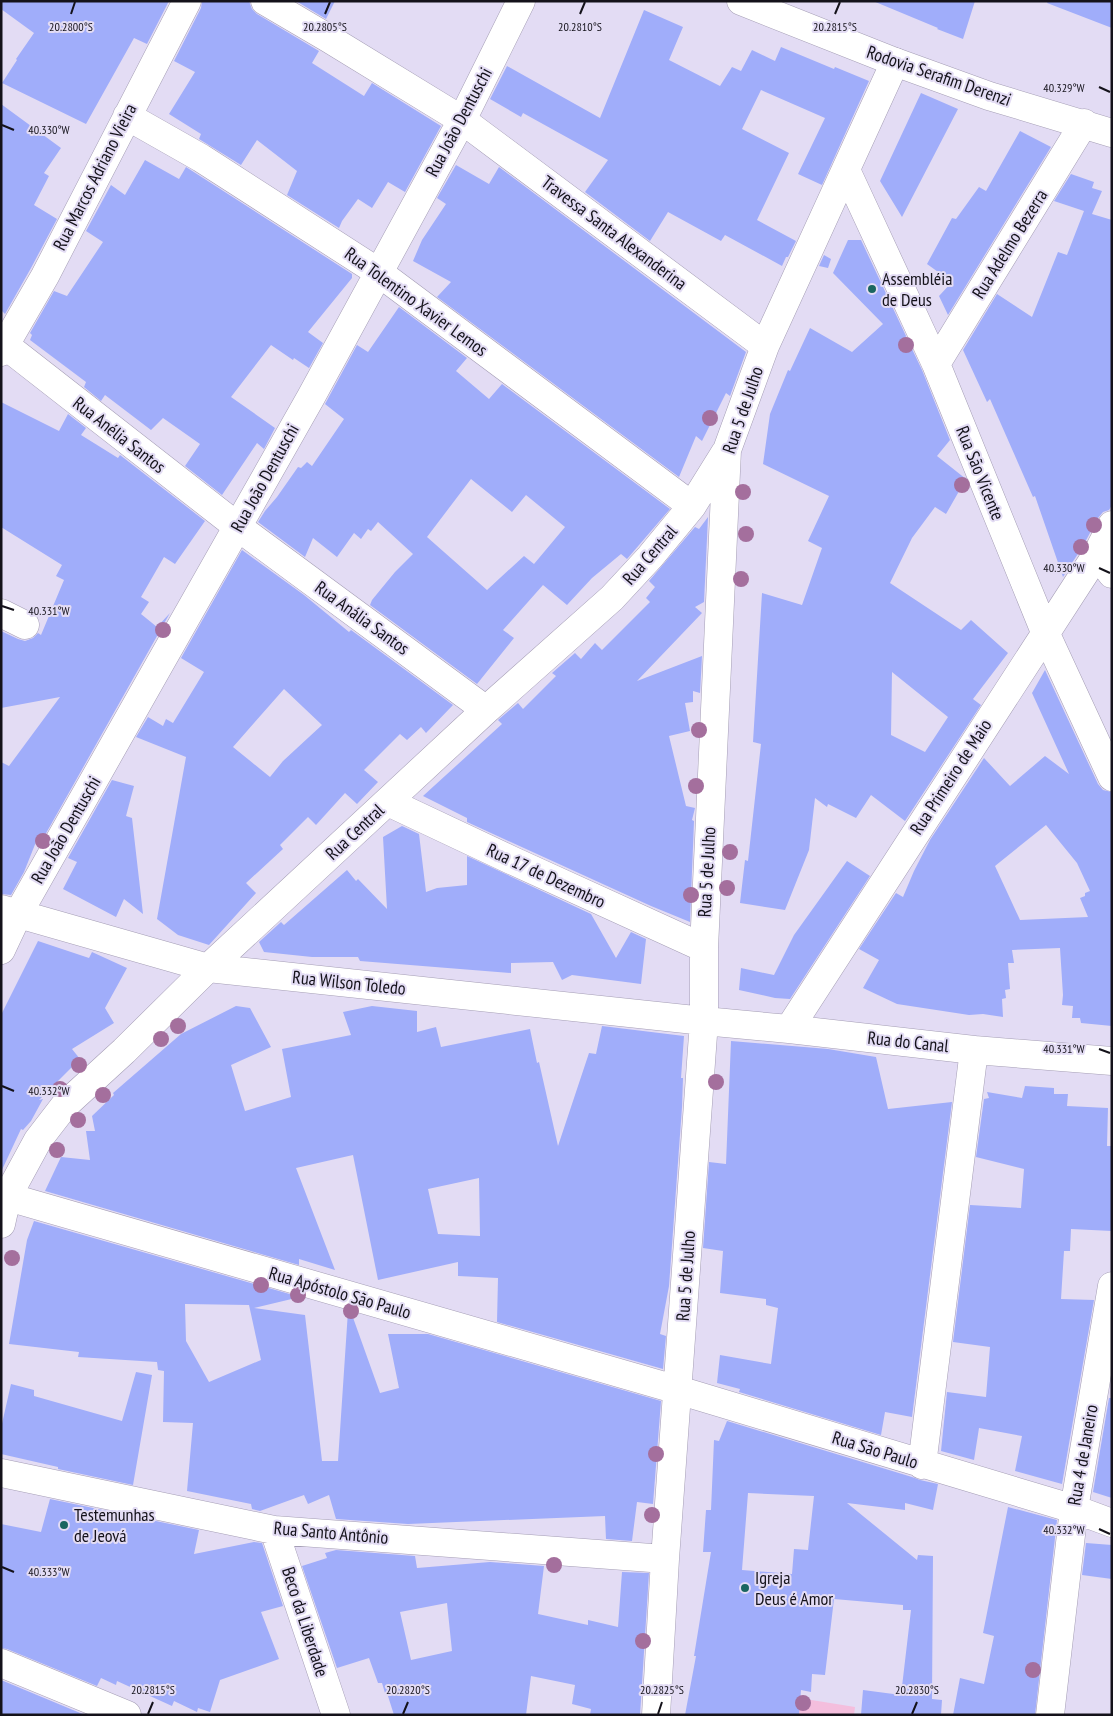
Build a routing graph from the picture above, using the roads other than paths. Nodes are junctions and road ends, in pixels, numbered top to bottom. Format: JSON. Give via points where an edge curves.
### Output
{"nodes":[{"id":1,"x":187,"y":1,"type":"edge"},
{"id":2,"x":264,"y":1,"type":"edge"},
{"id":3,"x":521,"y":1,"type":"edge"},
{"id":4,"x":741,"y":1,"type":"edge"},
{"id":5,"x":895,"y":62,"type":"junction"},
{"id":6,"x":127,"y":116,"type":"junction"},
{"id":7,"x":462,"y":120,"type":"junction"},
{"id":8,"x":1084,"y":123,"type":"junction"},
{"id":9,"x":1112,"y":132,"type":"edge"},
{"id":10,"x":846,"y":170,"type":"junction"},
{"id":11,"x":378,"y":272,"type":"junction"},
{"id":12,"x":765,"y":346,"type":"junction"},
{"id":13,"x":3,"y":347,"type":"edge"},
{"id":14,"x":936,"y":364,"type":"junction"},
{"id":15,"x":727,"y":450,"type":"junction"},
{"id":16,"x":692,"y":506,"type":"junction"},
{"id":17,"x":1112,"y":525,"type":"edge"},
{"id":18,"x":238,"y":527,"type":"junction"},
{"id":19,"x":1104,"y":564,"type":"edge"},
{"id":20,"x":1045,"y":632,"type":"junction"},
{"id":21,"x":486,"y":710,"type":"junction"},
{"id":22,"x":1112,"y":777,"type":"edge"},
{"id":23,"x":388,"y":802,"type":"junction"},
{"id":24,"x":10,"y":912,"type":"edge"},
{"id":25,"x":704,"y":948,"type":"junction"},
{"id":26,"x":1,"y":950,"type":"edge"},
{"id":27,"x":208,"y":968,"type":"junction"},
{"id":28,"x":704,"y":1021,"type":"junction"},
{"id":29,"x":789,"y":1029,"type":"junction"},
{"id":30,"x":974,"y":1050,"type":"junction"},
{"id":31,"x":1112,"y":1061,"type":"edge"},
{"id":32,"x":4,"y":1196,"type":"edge"},
{"id":33,"x":1,"y":1224,"type":"edge"},
{"id":34,"x":1112,"y":1286,"type":"edge"},
{"id":35,"x":678,"y":1390,"type":"junction"},
{"id":36,"x":922,"y":1465,"type":"junction"},
{"id":37,"x":1,"y":1473,"type":"edge"},
{"id":38,"x":1074,"y":1509,"type":"junction"},
{"id":39,"x":1112,"y":1523,"type":"edge"},
{"id":40,"x":274,"y":1530,"type":"junction"},
{"id":41,"x":665,"y":1559,"type":"junction"},
{"id":42,"x":1,"y":1663,"type":"edge"},
{"id":43,"x":127,"y":1715,"type":"edge"},
{"id":44,"x":336,"y":1715,"type":"edge"},
{"id":45,"x":656,"y":1715,"type":"edge"},
{"id":46,"x":1050,"y":1715,"type":"edge"}],
"edges":[{"from":1,"to":6,"type":"street","name":"Rua Marcos Adriano Vieira"},
{"from":2,"to":7,"type":"street","name":"Travessa Santa Alexanderina"},
{"from":3,"to":7,"type":"street","name":"Rua João Dentuschi"},
{"from":4,"to":5,"type":"street","name":"Rodovia Serafim Derenzi"},
{"from":5,"to":8,"type":"street","name":"Rodovia Serafim Derenzi","via":[[989,96]]},
{"from":5,"to":10,"type":"street","name":"Rua 5 de Julho"},
{"from":6,"to":11,"type":"street","name":"Rua Tolentino Xavier Lemos","via":[[200,158]]},
{"from":6,"to":13,"type":"street","name":"Rua Marcos Adriano Vieira","via":[[45,276]]},
{"from":7,"to":11,"type":"street","name":"Rua João Dentuschi"},
{"from":7,"to":12,"type":"street","name":"Travessa Santa Alexanderina"},
{"from":8,"to":9,"type":"street","name":"Rodovia Serafim Derenzi"},
{"from":8,"to":14,"type":"street","name":"Rua Adelmo Bezerra"},
{"from":10,"to":12,"type":"street","name":"Rua 5 de Julho"},
{"from":10,"to":14,"type":"street","name":"Rua São Vicente"},
{"from":11,"to":16,"type":"street","name":"Rua Tolentino Xavier Lemos"},
{"from":11,"to":18,"type":"street","name":"Rua João Dentuschi"},
{"from":12,"to":15,"type":"street","name":"Rua 5 de Julho"},
{"from":13,"to":18,"type":"street","name":"Rua Anélia Santos"},
{"from":14,"to":20,"type":"street","name":"Rua São Vicente"},
{"from":15,"to":16,"type":"street","name":"Rua Central"},
{"from":15,"to":25,"type":"street","name":"Rua 5 de Julho"},
{"from":16,"to":21,"type":"street","name":"Rua Central","via":[[612,598]]},
{"from":17,"to":19,"type":"street","name":"Rua Primeiro de Maio"},
{"from":18,"to":21,"type":"street","name":"Rua Anália Santos"},
{"from":18,"to":24,"type":"street","name":"Rua João Dentuschi"},
{"from":19,"to":20,"type":"street","name":"Rua Primeiro de Maio"},
{"from":20,"to":22,"type":"street","name":"Rua São Vicente"},
{"from":20,"to":29,"type":"street","name":"Rua Primeiro de Maio"},
{"from":21,"to":23,"type":"street","name":"Rua Central"},
{"from":23,"to":25,"type":"street","name":"Rua 17 de Dezembro"},
{"from":23,"to":27,"type":"street","name":"Rua Central"},
{"from":24,"to":26,"type":"street","name":"Rua João Dentuschi"},
{"from":24,"to":27,"type":"street","name":"Rua Wilson Toledo"},
{"from":25,"to":28,"type":"street","name":"Rua 5 de Julho"},
{"from":27,"to":28,"type":"street","name":"Rua Wilson Toledo"},
{"from":27,"to":32,"type":"street","name":"Rua Central","via":[[65,1105],[38,1140]]},
{"from":28,"to":29,"type":"street","name":"Rua do Canal"},
{"from":28,"to":35,"type":"street","name":"Rua 5 de Julho"},
{"from":29,"to":30,"type":"street","name":"Rua do Canal"},
{"from":30,"to":31,"type":"street","name":"Rua do Canal"},
{"from":30,"to":36,"type":"street"},
{"from":32,"to":33,"type":"street","name":"Rua Central"},
{"from":32,"to":35,"type":"street","name":"Rua Apóstolo São Paulo"},
{"from":34,"to":38,"type":"street","name":"Rua 4 de Janeiro"},
{"from":35,"to":36,"type":"street","name":"Rua São Paulo"},
{"from":35,"to":41,"type":"street","name":"Rua 5 de Julho"},
{"from":36,"to":38,"type":"street","name":"Rua São Paulo"},
{"from":37,"to":40,"type":"street","name":"Rua Santo Antônio"},
{"from":38,"to":39,"type":"street"},
{"from":38,"to":46,"type":"street","name":"Rua 4 de Janeiro"},
{"from":40,"to":41,"type":"street","name":"Rua Santo Antônio"},
{"from":40,"to":44,"type":"street","name":"Beco da Liberdade"},
{"from":41,"to":45,"type":"street","name":"Rua 5 de Julho"},
{"from":42,"to":43,"type":"street"}]}
